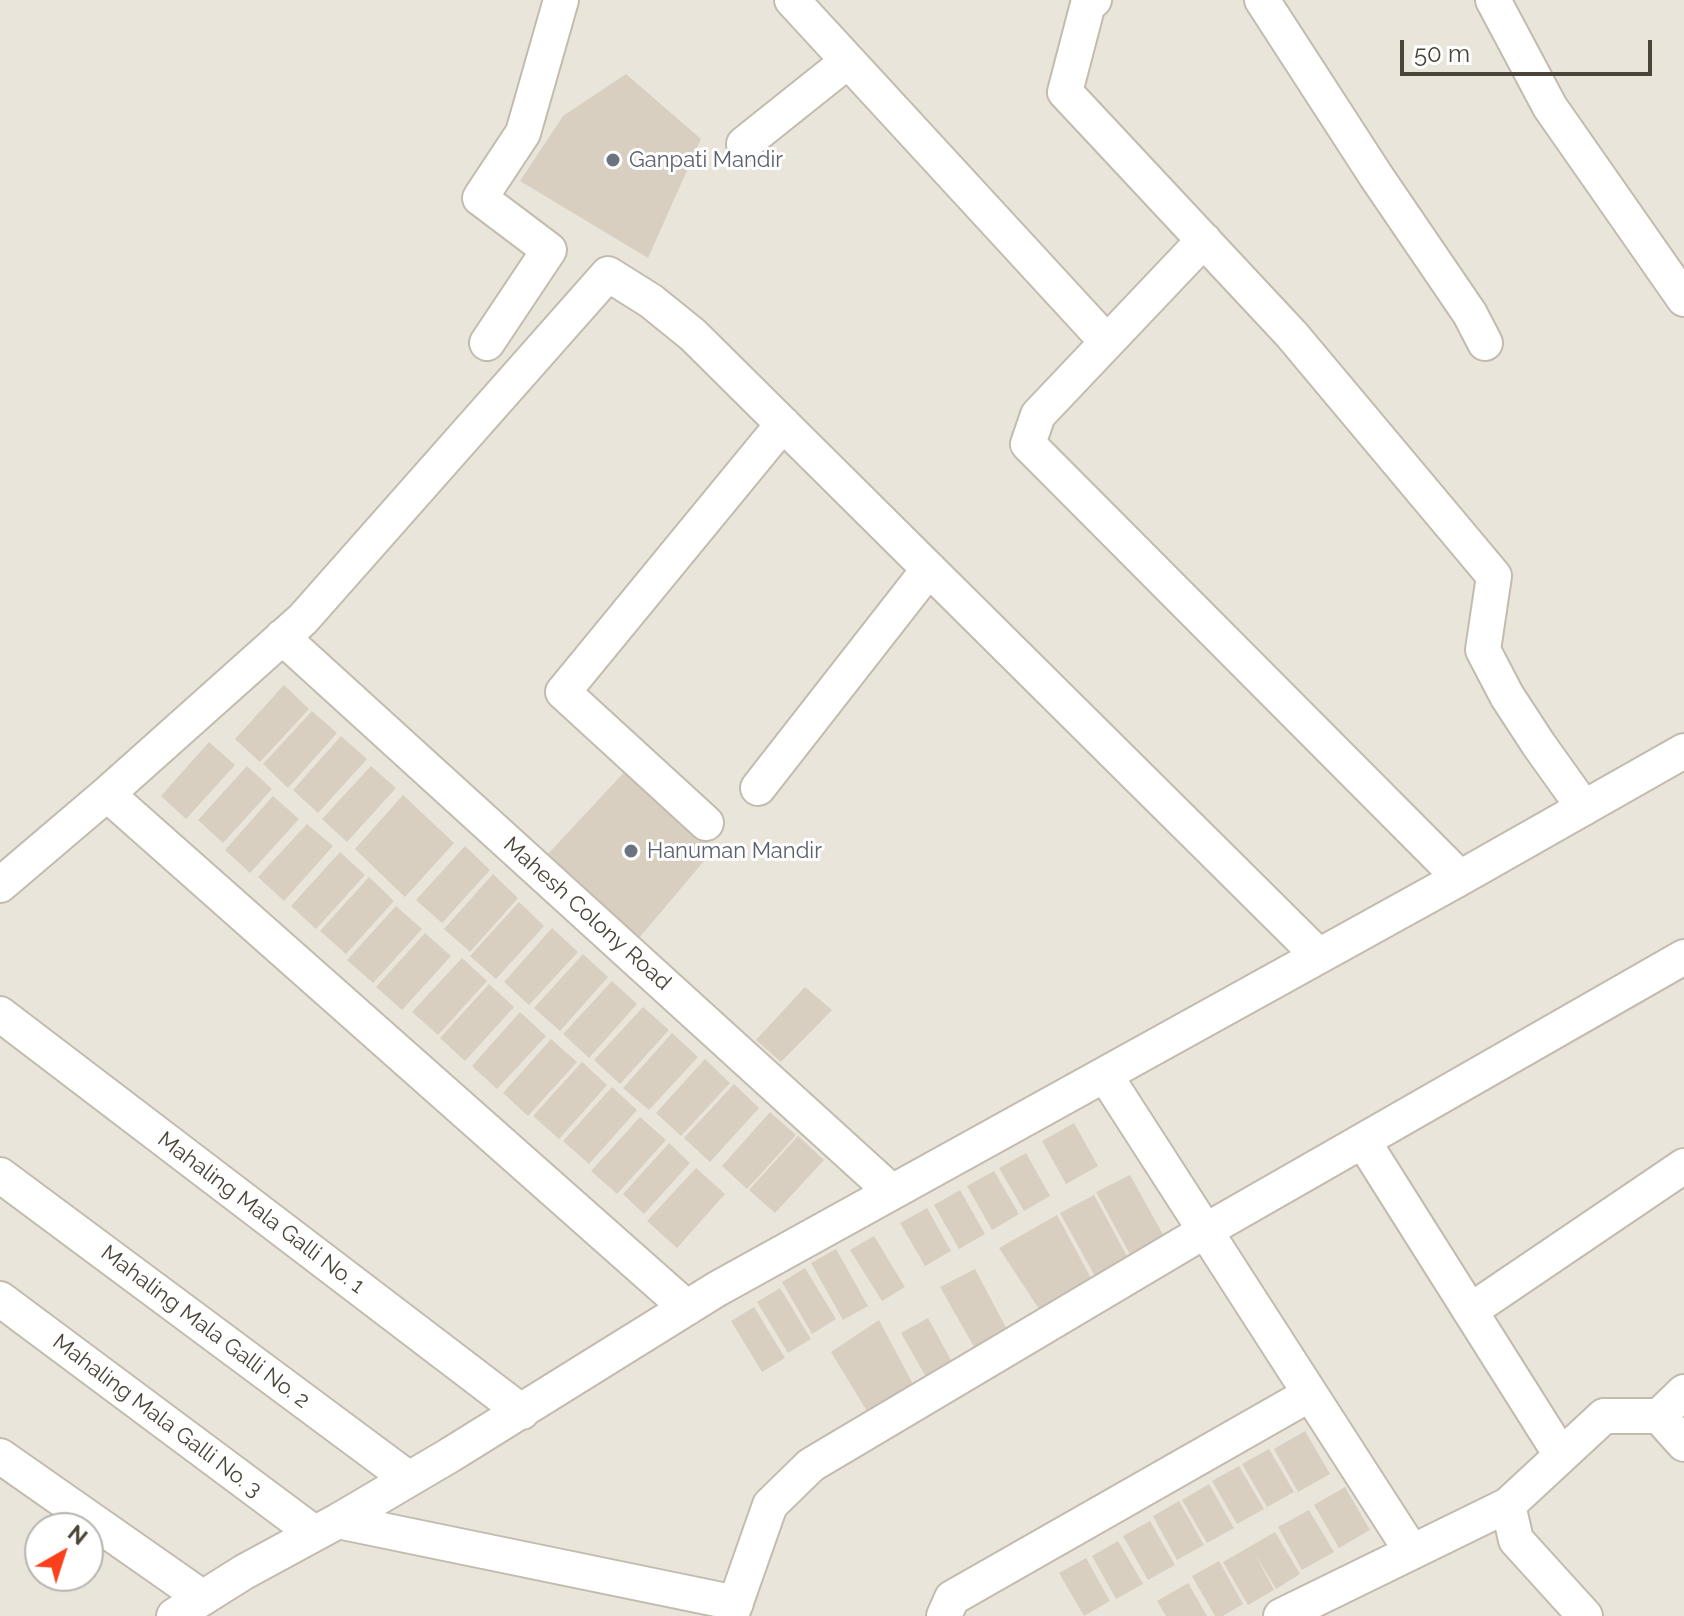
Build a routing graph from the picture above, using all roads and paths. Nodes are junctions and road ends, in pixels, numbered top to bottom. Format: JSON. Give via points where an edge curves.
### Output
{"nodes":[{"id":1,"x":561,"y":0,"type":"edge"},
{"id":2,"x":792,"y":0,"type":"edge"},
{"id":3,"x":1094,"y":0,"type":"edge"},
{"id":4,"x":1262,"y":0,"type":"edge"},
{"id":5,"x":1493,"y":0,"type":"edge"},
{"id":6,"x":848,"y":61,"type":"junction"},
{"id":7,"x":744,"y":144,"type":"dead end"},
{"id":8,"x":1204,"y":240,"type":"junction"},
{"id":9,"x":1684,"y":299,"type":"edge"},
{"id":10,"x":1107,"y":342,"type":"junction"},
{"id":11,"x":487,"y":343,"type":"dead end"},
{"id":12,"x":1485,"y":343,"type":"dead end"},
{"id":13,"x":783,"y":424,"type":"junction"},
{"id":14,"x":929,"y":569,"type":"junction"},
{"id":15,"x":282,"y":637,"type":"junction"},
{"id":16,"x":1684,"y":751,"type":"edge"},
{"id":17,"x":758,"y":788,"type":"dead end"},
{"id":18,"x":107,"y":794,"type":"junction"},
{"id":19,"x":1584,"y":808,"type":"junction"},
{"id":20,"x":706,"y":823,"type":"dead end"},
{"id":21,"x":1460,"y":878,"type":"junction"},
{"id":22,"x":0,"y":885,"type":"edge"},
{"id":23,"x":1319,"y":956,"type":"junction"},
{"id":24,"x":1684,"y":957,"type":"edge"},
{"id":25,"x":0,"y":1014,"type":"edge"},
{"id":26,"x":1105,"y":1075,"type":"junction"},
{"id":27,"x":1363,"y":1141,"type":"junction"},
{"id":28,"x":1684,"y":1166,"type":"edge"},
{"id":29,"x":0,"y":1175,"type":"edge"},
{"id":30,"x":892,"y":1192,"type":"junction"},
{"id":31,"x":1205,"y":1231,"type":"junction"},
{"id":32,"x":0,"y":1299,"type":"edge"},
{"id":33,"x":687,"y":1308,"type":"junction"},
{"id":34,"x":1470,"y":1311,"type":"junction"},
{"id":35,"x":1684,"y":1392,"type":"edge"},
{"id":36,"x":1310,"y":1394,"type":"junction"},
{"id":37,"x":522,"y":1412,"type":"junction"},
{"id":38,"x":1659,"y":1416,"type":"junction"},
{"id":39,"x":1684,"y":1444,"type":"edge"},
{"id":40,"x":1561,"y":1455,"type":"junction"},
{"id":41,"x":0,"y":1456,"type":"edge"},
{"id":42,"x":409,"y":1479,"type":"junction"},
{"id":43,"x":1508,"y":1505,"type":"junction"},
{"id":44,"x":326,"y":1527,"type":"junction"},
{"id":45,"x":1412,"y":1552,"type":"junction"},
{"id":46,"x":203,"y":1598,"type":"junction"},
{"id":47,"x":734,"y":1609,"type":"edge"},
{"id":48,"x":174,"y":1616,"type":"edge"},
{"id":49,"x":944,"y":1616,"type":"edge"},
{"id":50,"x":1281,"y":1616,"type":"edge"},
{"id":51,"x":1585,"y":1616,"type":"edge"}],
"edges":[{"from":1,"to":11,"type":"street","via":[[523,133],[480,198],[549,250]]},
{"from":2,"to":6,"type":"street"},
{"from":3,"to":8,"type":"street","via":[[1088,4],[1065,92]]},
{"from":4,"to":12,"type":"street"},
{"from":5,"to":9,"type":"street","via":[[1550,107]]},
{"from":6,"to":7,"type":"street"},
{"from":6,"to":10,"type":"street"},
{"from":8,"to":10,"type":"street"},
{"from":8,"to":19,"type":"street","via":[[1292,335],[1494,576],[1483,650],[1507,696]]},
{"from":10,"to":21,"type":"street","via":[[1038,415],[1028,444]]},
{"from":13,"to":14,"type":"street"},
{"from":13,"to":15,"type":"street","via":[[693,335],[608,274]]},
{"from":13,"to":20,"type":"street","via":[[563,692]]},
{"from":14,"to":17,"type":"street"},
{"from":14,"to":23,"type":"street"},
{"from":15,"to":18,"type":"street"},
{"from":15,"to":30,"type":"street","name":"Mahesh Colony Road"},
{"from":16,"to":19,"type":"street"},
{"from":18,"to":22,"type":"street"},
{"from":18,"to":33,"type":"street"},
{"from":19,"to":21,"type":"street"},
{"from":21,"to":23,"type":"street"},
{"from":23,"to":26,"type":"street"},
{"from":24,"to":27,"type":"street"},
{"from":25,"to":37,"type":"street","name":"Mahaling Mala Galli No. 1"},
{"from":26,"to":30,"type":"street"},
{"from":26,"to":31,"type":"street"},
{"from":27,"to":31,"type":"street"},
{"from":27,"to":34,"type":"street"},
{"from":28,"to":34,"type":"street"},
{"from":29,"to":42,"type":"street","name":"Mahaling Mala Galli No. 2"},
{"from":30,"to":33,"type":"street"},
{"from":31,"to":36,"type":"street"},
{"from":31,"to":47,"type":"street","via":[[811,1465],[770,1505]]},
{"from":32,"to":44,"type":"street","name":"Mahaling Mala Galli No. 3"},
{"from":33,"to":37,"type":"street"},
{"from":34,"to":40,"type":"street"},
{"from":35,"to":38,"type":"street"},
{"from":36,"to":45,"type":"street"},
{"from":36,"to":49,"type":"street","via":[[952,1598]]},
{"from":37,"to":42,"type":"street"},
{"from":38,"to":39,"type":"street"},
{"from":38,"to":40,"type":"street","via":[[1604,1416]]},
{"from":40,"to":43,"type":"street"},
{"from":41,"to":46,"type":"street"},
{"from":42,"to":44,"type":"street"},
{"from":43,"to":45,"type":"street"},
{"from":43,"to":51,"type":"street","via":[[1516,1540]]},
{"from":44,"to":46,"type":"street"},
{"from":44,"to":47,"type":"street"},
{"from":45,"to":50,"type":"street"},
{"from":46,"to":48,"type":"street"}]}
